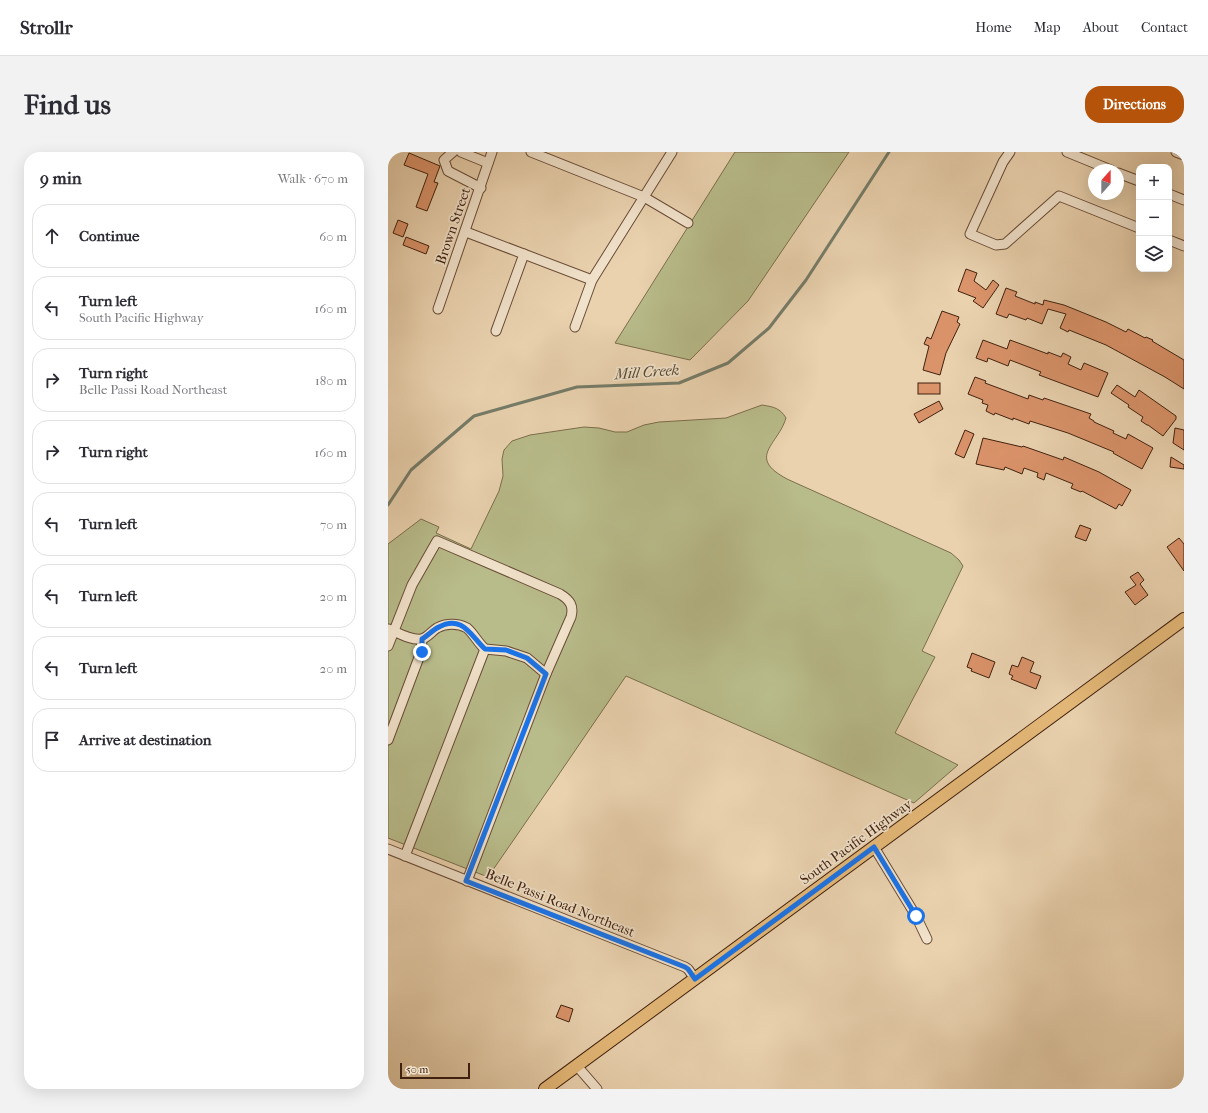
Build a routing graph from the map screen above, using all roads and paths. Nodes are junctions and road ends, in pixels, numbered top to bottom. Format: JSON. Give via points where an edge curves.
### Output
{"nodes":[{"id":1,"x":453,"y":152,"type":"edge"},
{"id":2,"x":461,"y":152,"type":"edge"},
{"id":3,"x":492,"y":152,"type":"edge"},
{"id":4,"x":531,"y":152,"type":"edge"},
{"id":5,"x":671,"y":152,"type":"edge"},
{"id":6,"x":1010,"y":152,"type":"edge"},
{"id":7,"x":1067,"y":152,"type":"edge"},
{"id":8,"x":1176,"y":152,"type":"edge"},
{"id":9,"x":1184,"y":155,"type":"edge"},
{"id":10,"x":488,"y":163,"type":"junction"},
{"id":11,"x":1096,"y":164,"type":"edge"},
{"id":12,"x":1124,"y":175,"type":"edge"},
{"id":13,"x":1136,"y":180,"type":"edge"},
{"id":14,"x":481,"y":188,"type":"junction"},
{"id":15,"x":1172,"y":195,"type":"edge"},
{"id":16,"x":644,"y":197,"type":"junction"},
{"id":17,"x":1184,"y":200,"type":"edge"},
{"id":18,"x":688,"y":223,"type":"dead end"},
{"id":19,"x":1136,"y":227,"type":"edge"},
{"id":20,"x":466,"y":232,"type":"junction"},
{"id":21,"x":1172,"y":241,"type":"edge"},
{"id":22,"x":1184,"y":246,"type":"edge"},
{"id":23,"x":524,"y":254,"type":"junction"},
{"id":24,"x":592,"y":280,"type":"junction"},
{"id":25,"x":438,"y":309,"type":"dead end"},
{"id":26,"x":575,"y":327,"type":"dead end"},
{"id":27,"x":496,"y":332,"type":"dead end"},
{"id":28,"x":1184,"y":619,"type":"edge"},
{"id":29,"x":391,"y":630,"type":"edge"},
{"id":30,"x":422,"y":639,"type":"junction"},
{"id":31,"x":388,"y":646,"type":"edge"},
{"id":32,"x":485,"y":649,"type":"junction"},
{"id":33,"x":546,"y":674,"type":"junction"},
{"id":34,"x":388,"y":740,"type":"edge"},
{"id":35,"x":874,"y":847,"type":"junction"},
{"id":36,"x":388,"y":850,"type":"edge"},
{"id":37,"x":405,"y":856,"type":"junction"},
{"id":38,"x":466,"y":881,"type":"junction"},
{"id":39,"x":927,"y":939,"type":"dead end"},
{"id":40,"x":695,"y":979,"type":"junction"},
{"id":41,"x":577,"y":1066,"type":"junction"},
{"id":42,"x":545,"y":1089,"type":"edge"},
{"id":43,"x":597,"y":1089,"type":"edge"}],
"edges":[{"from":1,"to":14,"type":"street","via":[[444,160],[448,170]]},
{"from":2,"to":10,"type":"street"},
{"from":3,"to":10,"type":"street","name":"Brown Street"},
{"from":4,"to":16,"type":"street"},
{"from":5,"to":16,"type":"street"},
{"from":6,"to":19,"type":"street","via":[[970,234],[996,245],[1005,244],[1059,196]]},
{"from":7,"to":11,"type":"street"},
{"from":8,"to":9,"type":"street"},
{"from":10,"to":14,"type":"street","name":"Brown Street"},
{"from":12,"to":13,"type":"street"},
{"from":14,"to":20,"type":"street","name":"Brown Street"},
{"from":15,"to":17,"type":"street"},
{"from":16,"to":18,"type":"street"},
{"from":16,"to":24,"type":"street"},
{"from":20,"to":23,"type":"street"},
{"from":20,"to":25,"type":"street","name":"Brown Street"},
{"from":21,"to":22,"type":"street"},
{"from":23,"to":24,"type":"street"},
{"from":23,"to":27,"type":"street"},
{"from":24,"to":26,"type":"street"},
{"from":28,"to":35,"type":"main road","name":"South Pacific Highway"},
{"from":29,"to":30,"type":"street"},
{"from":29,"to":31,"type":"street"},
{"from":29,"to":33,"type":"street","via":[[412,585],[437,541],[568,598],[572,605],[571,618]]},
{"from":30,"to":32,"type":"street","via":[[445,625],[462,625]]},
{"from":30,"to":34,"type":"street","via":[[422,652]]},
{"from":32,"to":33,"type":"street","via":[[506,650],[527,658]]},
{"from":32,"to":37,"type":"street"},
{"from":33,"to":38,"type":"street"},
{"from":35,"to":39,"type":"street"},
{"from":35,"to":40,"type":"main road","name":"South Pacific Highway"},
{"from":36,"to":37,"type":"street","name":"Belle Passi Road Northeast"},
{"from":37,"to":38,"type":"street","name":"Belle Passi Road Northeast"},
{"from":38,"to":40,"type":"street","name":"Belle Passi Road Northeast","via":[[685,967]]},
{"from":40,"to":41,"type":"main road","name":"South Pacific Highway"},
{"from":41,"to":42,"type":"main road","name":"South Pacific Highway"},
{"from":41,"to":43,"type":"street"}]}
